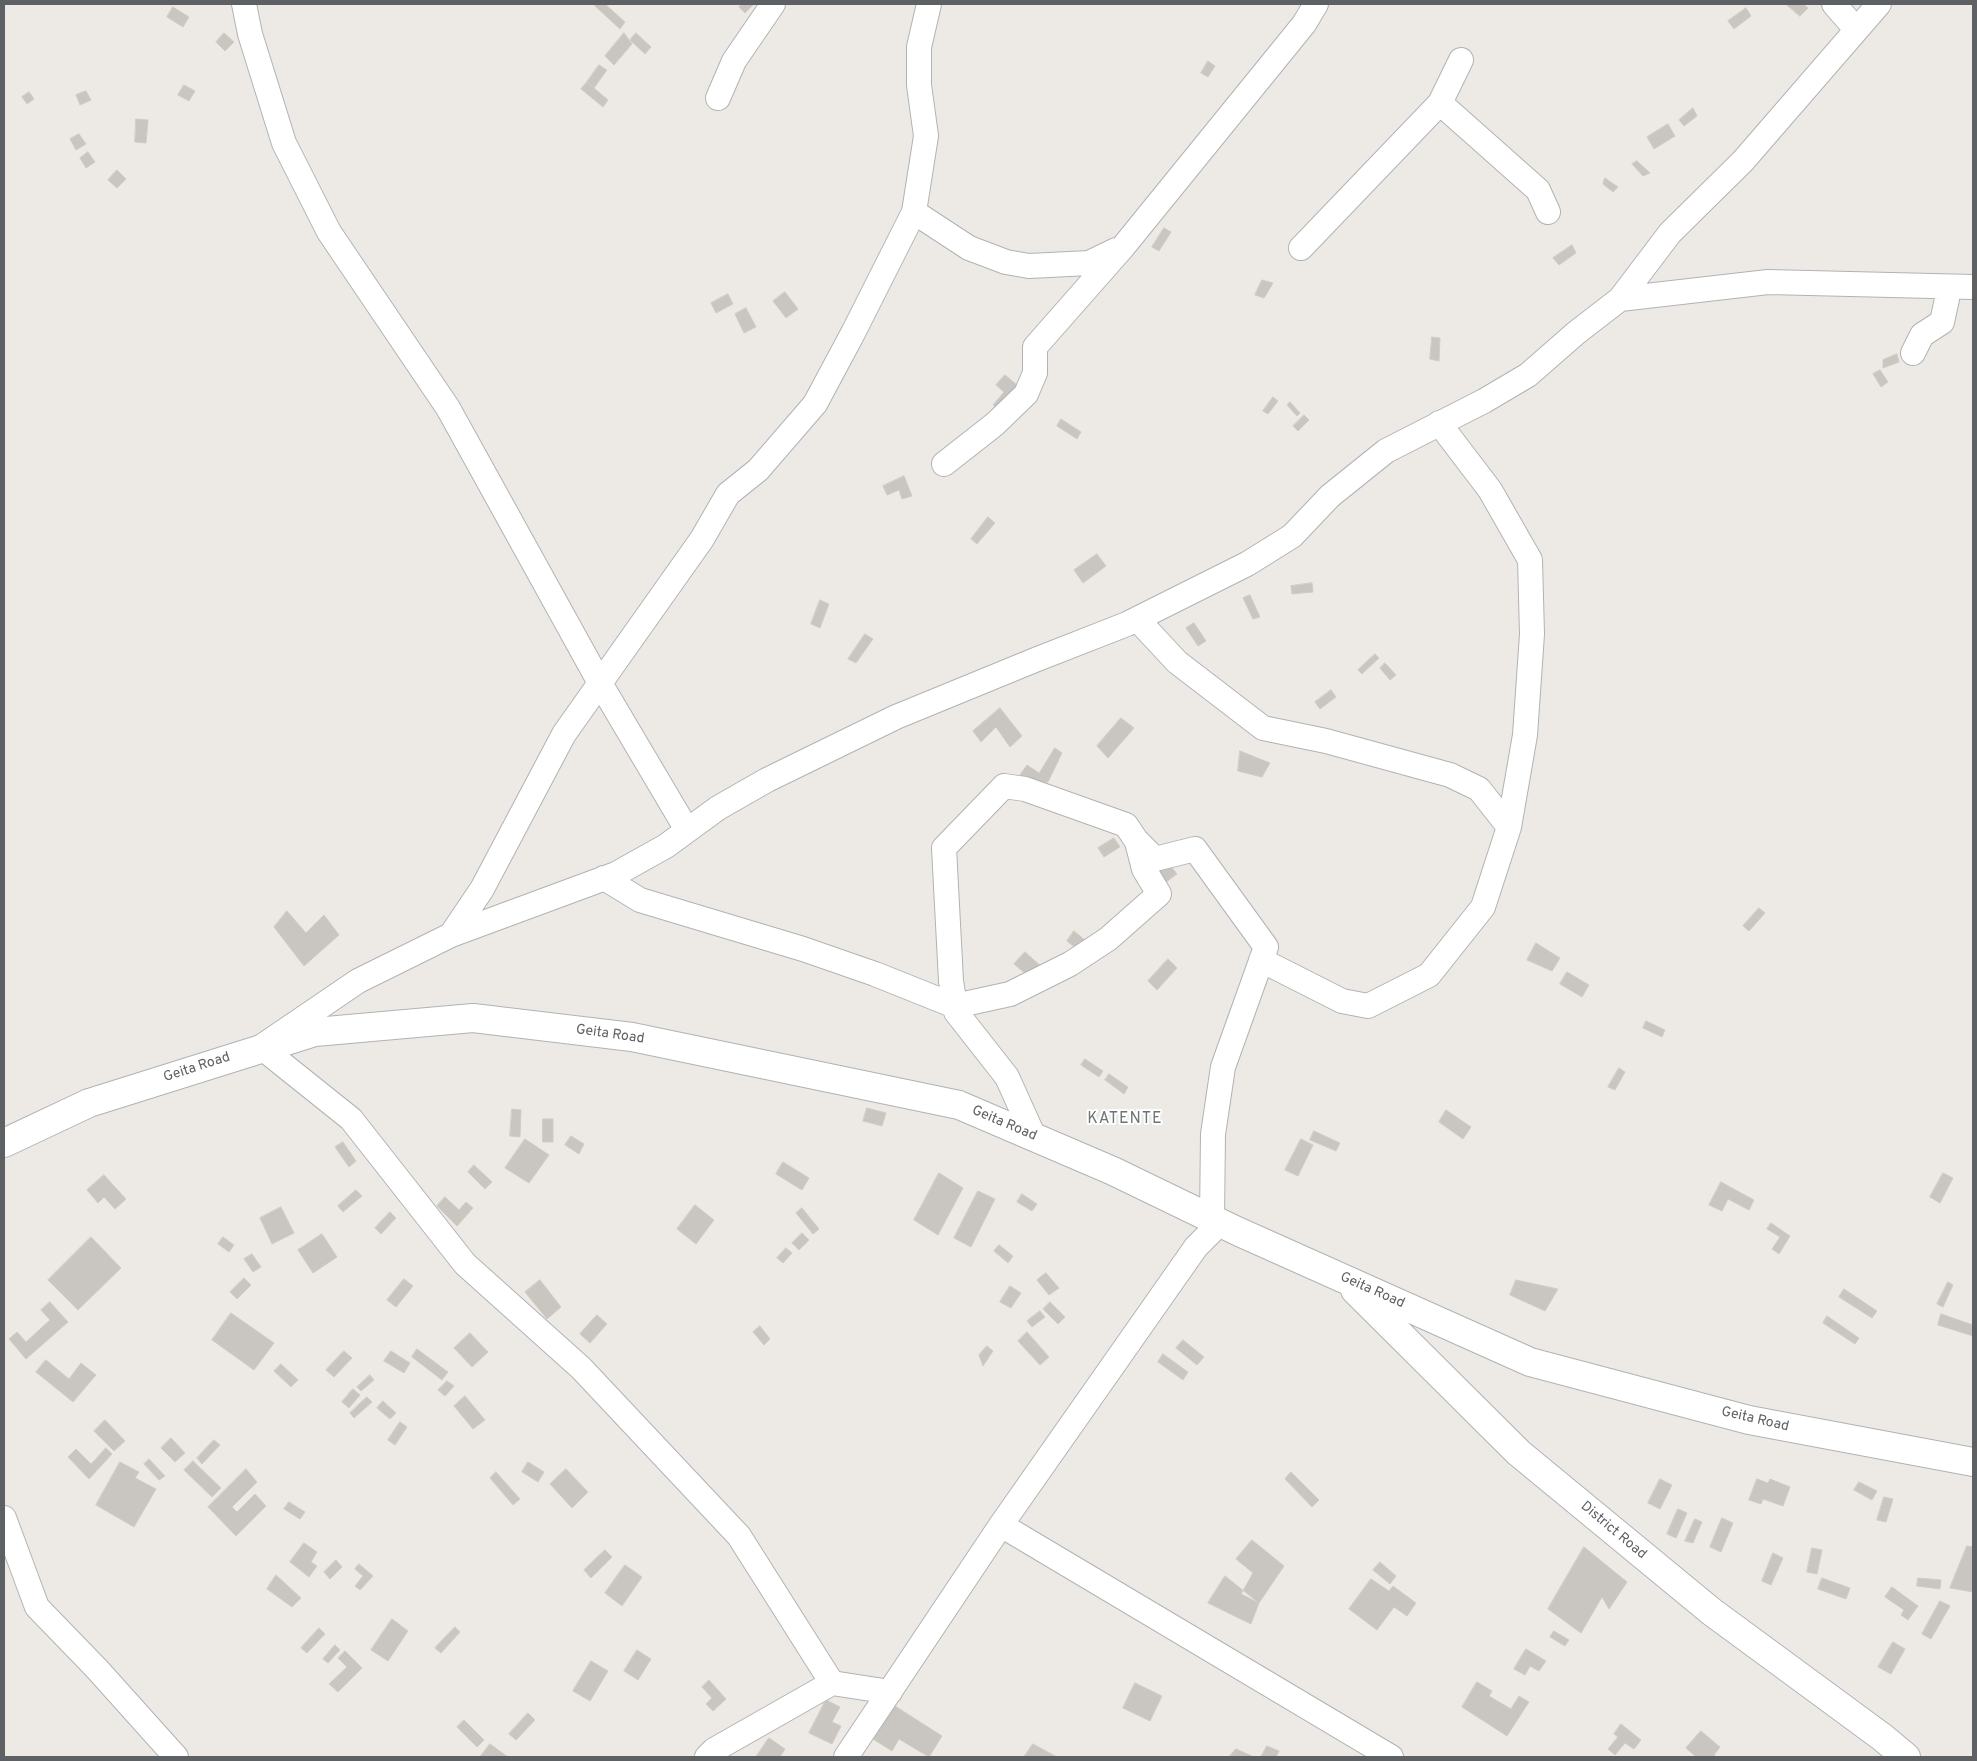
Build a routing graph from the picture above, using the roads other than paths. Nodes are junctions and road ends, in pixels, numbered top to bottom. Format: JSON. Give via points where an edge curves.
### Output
{"nodes":[{"id":1,"x":244,"y":4,"type":"edge"},
{"id":2,"x":773,"y":4,"type":"edge"},
{"id":3,"x":929,"y":4,"type":"edge"},
{"id":4,"x":1316,"y":4,"type":"edge"},
{"id":5,"x":1834,"y":4,"type":"edge"},
{"id":6,"x":1879,"y":4,"type":"edge"},
{"id":7,"x":1855,"y":28,"type":"junction"},
{"id":8,"x":1461,"y":60,"type":"dead end"},
{"id":9,"x":718,"y":98,"type":"dead end"},
{"id":10,"x":1440,"y":103,"type":"junction"},
{"id":11,"x":914,"y":212,"type":"junction"},
{"id":12,"x":1548,"y":212,"type":"dead end"},
{"id":13,"x":1123,"y":247,"type":"junction"},
{"id":14,"x":1301,"y":248,"type":"dead end"},
{"id":15,"x":1973,"y":287,"type":"edge"},
{"id":16,"x":1620,"y":299,"type":"junction"},
{"id":17,"x":1947,"y":299,"type":"dead end"},
{"id":18,"x":1913,"y":353,"type":"dead end"},
{"id":19,"x":1439,"y":423,"type":"junction"},
{"id":20,"x":944,"y":464,"type":"dead end"},
{"id":21,"x":1137,"y":619,"type":"junction"},
{"id":22,"x":600,"y":683,"type":"junction"},
{"id":23,"x":1508,"y":827,"type":"junction"},
{"id":24,"x":688,"y":830,"type":"junction"},
{"id":25,"x":1136,"y":840,"type":"junction"},
{"id":26,"x":604,"y":878,"type":"junction"},
{"id":27,"x":451,"y":935,"type":"junction"},
{"id":28,"x":1261,"y":960,"type":"junction"},
{"id":29,"x":955,"y":1006,"type":"junction"},
{"id":30,"x":260,"y":1048,"type":"junction"},
{"id":31,"x":1034,"y":1137,"type":"junction"},
{"id":32,"x":4,"y":1143,"type":"edge"},
{"id":33,"x":1216,"y":1221,"type":"junction"},
{"id":34,"x":1343,"y":1278,"type":"junction"},
{"id":35,"x":1973,"y":1462,"type":"edge"},
{"id":36,"x":4,"y":1518,"type":"edge"},
{"id":37,"x":1001,"y":1525,"type":"junction"},
{"id":38,"x":832,"y":1683,"type":"junction"},
{"id":39,"x":890,"y":1692,"type":"junction"},
{"id":40,"x":176,"y":1757,"type":"edge"},
{"id":41,"x":707,"y":1757,"type":"edge"},
{"id":42,"x":846,"y":1757,"type":"edge"},
{"id":43,"x":1391,"y":1757,"type":"edge"},
{"id":44,"x":1906,"y":1757,"type":"edge"}],
"edges":[{"from":1,"to":22,"type":"street","via":[[250,34],[284,143],[325,224],[448,408]]},
{"from":2,"to":9,"type":"street","via":[[734,61]]},
{"from":3,"to":11,"type":"street","via":[[919,47],[919,85],[926,136]]},
{"from":4,"to":13,"type":"street","via":[[1304,24]]},
{"from":5,"to":7,"type":"street"},
{"from":6,"to":7,"type":"street"},
{"from":7,"to":16,"type":"street","via":[[1812,83],[1743,161],[1670,233]]},
{"from":8,"to":10,"type":"street"},
{"from":10,"to":12,"type":"street","via":[[1538,190]]},
{"from":10,"to":14,"type":"street"},
{"from":11,"to":13,"type":"street","via":[[969,248],[1006,262],[1029,266],[1089,263]]},
{"from":11,"to":22,"type":"street","via":[[815,404],[758,470],[728,494],[702,539]]},
{"from":13,"to":20,"type":"street","via":[[1036,347],[1035,373],[1026,394],[995,424]]},
{"from":15,"to":16,"type":"street","via":[[1768,282]]},
{"from":16,"to":19,"type":"street","via":[[1528,375]]},
{"from":17,"to":18,"type":"street","via":[[1942,322],[1922,336]]},
{"from":19,"to":21,"type":"street","via":[[1386,451],[1330,496],[1292,536],[1247,564]]},
{"from":19,"to":23,"type":"street","via":[[1490,490],[1530,560],[1532,634],[1525,736]]},
{"from":21,"to":23,"type":"street","via":[[1177,662],[1263,728],[1326,741],[1450,775],[1479,788]]},
{"from":21,"to":24,"type":"street","via":[[896,717],[767,780],[718,808]]},
{"from":22,"to":24,"type":"street"},
{"from":22,"to":27,"type":"street","via":[[564,734],[482,889]]},
{"from":23,"to":28,"type":"street","via":[[1484,907],[1429,975],[1368,1006],[1342,1001]]},
{"from":24,"to":26,"type":"street","via":[[666,846]]},
{"from":25,"to":28,"type":"street","via":[[1155,859],[1195,849],[1266,947]]},
{"from":25,"to":29,"type":"street","via":[[1144,869],[1159,894],[1108,939],[1070,964],[1010,994]]},
{"from":25,"to":29,"type":"street","via":[[1126,825],[1026,790],[1004,786],[944,848]]},
{"from":26,"to":27,"type":"street"},
{"from":26,"to":29,"type":"street","via":[[640,900],[803,949]]},
{"from":27,"to":30,"type":"street","via":[[358,981]]},
{"from":28,"to":33,"type":"street","via":[[1223,1067],[1213,1134]]},
{"from":29,"to":31,"type":"street","via":[[956,1012],[1007,1076]]},
{"from":30,"to":31,"type":"main road","name":"Geita Road","via":[[315,1032],[474,1018],[632,1036],[959,1105]]},
{"from":30,"to":32,"type":"main road","name":"Geita Road","via":[[89,1103]]},
{"from":30,"to":38,"type":"street","via":[[351,1119],[465,1264],[581,1368],[739,1536]]},
{"from":31,"to":33,"type":"main road","name":"Geita Road"},
{"from":33,"to":34,"type":"main road","name":"Geita Road"},
{"from":33,"to":37,"type":"street"},
{"from":34,"to":35,"type":"main road","name":"Geita Road","via":[[1530,1362],[1749,1420]]},
{"from":34,"to":44,"type":"main road","name":"District Road","via":[[1520,1453],[1712,1612]]},
{"from":36,"to":40,"type":"street","via":[[37,1607]]},
{"from":37,"to":39,"type":"street"},
{"from":37,"to":43,"type":"street"},
{"from":38,"to":39,"type":"street"},
{"from":38,"to":41,"type":"street"},
{"from":39,"to":42,"type":"street"}]}
